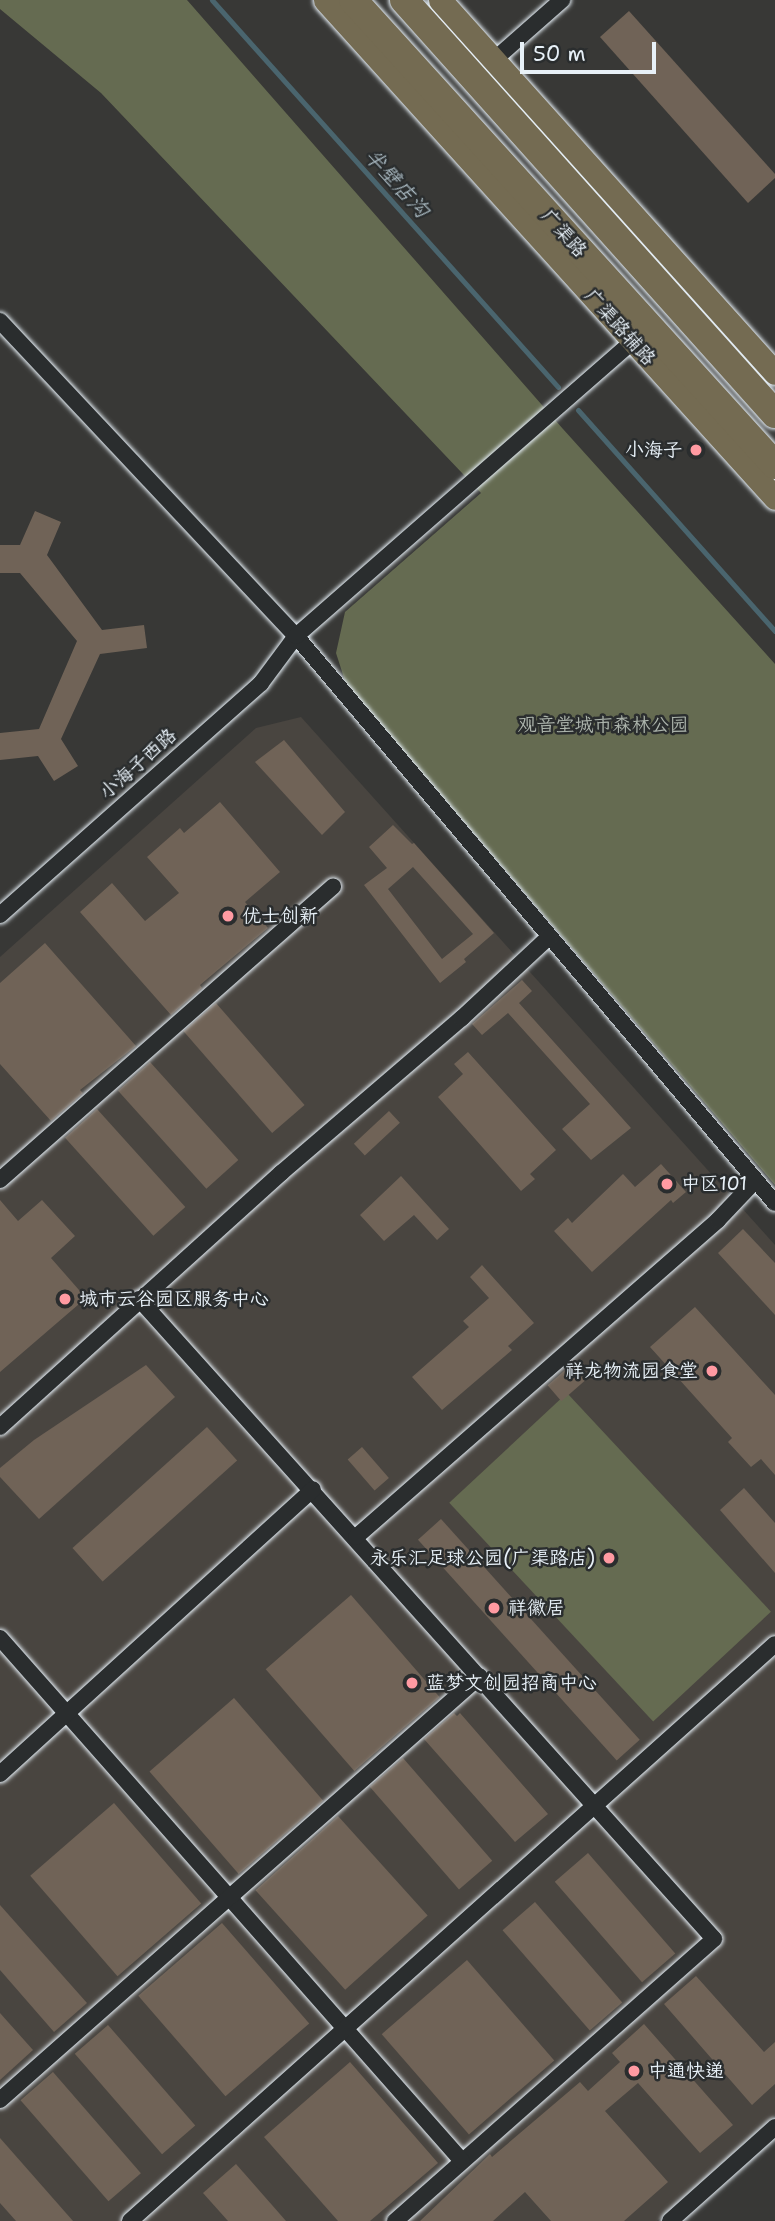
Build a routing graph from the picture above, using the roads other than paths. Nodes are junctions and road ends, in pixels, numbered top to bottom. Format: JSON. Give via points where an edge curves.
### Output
{"nodes":[{"id":1,"x":325,"y":0,"type":"edge"},
{"id":2,"x":353,"y":0,"type":"edge"},
{"id":3,"x":404,"y":0,"type":"edge"},
{"id":4,"x":440,"y":0,"type":"edge"},
{"id":5,"x":562,"y":0,"type":"edge"},
{"id":6,"x":494,"y":60,"type":"junction"},
{"id":7,"x":0,"y":321,"type":"edge"},
{"id":8,"x":633,"y":341,"type":"junction"},
{"id":9,"x":775,"y":373,"type":"edge"},
{"id":10,"x":775,"y":414,"type":"edge"},
{"id":11,"x":775,"y":465,"type":"edge"},
{"id":12,"x":775,"y":498,"type":"edge"},
{"id":13,"x":296,"y":636,"type":"junction"},
{"id":14,"x":332,"y":886,"type":"dead end"},
{"id":15,"x":0,"y":915,"type":"edge"},
{"id":16,"x":549,"y":937,"type":"junction"},
{"id":17,"x":0,"y":1181,"type":"edge"},
{"id":18,"x":755,"y":1181,"type":"junction"},
{"id":19,"x":775,"y":1203,"type":"edge"},
{"id":20,"x":139,"y":1299,"type":"junction"},
{"id":21,"x":0,"y":1427,"type":"edge"},
{"id":22,"x":313,"y":1489,"type":"junction"},
{"id":23,"x":356,"y":1537,"type":"junction"},
{"id":24,"x":0,"y":1638,"type":"edge"},
{"id":25,"x":775,"y":1644,"type":"edge"},
{"id":26,"x":480,"y":1676,"type":"junction"},
{"id":27,"x":67,"y":1713,"type":"junction"},
{"id":28,"x":0,"y":1774,"type":"edge"},
{"id":29,"x":595,"y":1805,"type":"junction"},
{"id":30,"x":229,"y":1899,"type":"junction"},
{"id":31,"x":345,"y":2029,"type":"junction"},
{"id":32,"x":0,"y":2100,"type":"edge"},
{"id":33,"x":775,"y":2127,"type":"edge"},
{"id":34,"x":462,"y":2161,"type":"junction"},
{"id":35,"x":130,"y":2221,"type":"edge"},
{"id":36,"x":394,"y":2221,"type":"edge"},
{"id":37,"x":670,"y":2221,"type":"edge"}],
"edges":[{"from":1,"to":8,"type":"main road","name":"广渠路辅路"},
{"from":2,"to":11,"type":"highway","name":"广渠路"},
{"from":3,"to":10,"type":"highway","name":"广渠路"},
{"from":4,"to":6,"type":"main road"},
{"from":5,"to":6,"type":"street"},
{"from":6,"to":9,"type":"main road"},
{"from":7,"to":13,"type":"street"},
{"from":8,"to":12,"type":"main road","name":"广渠路辅路"},
{"from":8,"to":13,"type":"street","name":"小海子西路"},
{"from":13,"to":15,"type":"street","name":"小海子西路","via":[[261,683]]},
{"from":13,"to":16,"type":"street"},
{"from":14,"to":17,"type":"street"},
{"from":16,"to":18,"type":"street"},
{"from":16,"to":20,"type":"street"},
{"from":18,"to":19,"type":"street"},
{"from":18,"to":23,"type":"street","via":[[718,1220]]},
{"from":20,"to":21,"type":"street"},
{"from":20,"to":22,"type":"street"},
{"from":22,"to":23,"type":"street"},
{"from":22,"to":27,"type":"street"},
{"from":23,"to":26,"type":"street"},
{"from":24,"to":27,"type":"street"},
{"from":25,"to":29,"type":"street"},
{"from":26,"to":29,"type":"street"},
{"from":26,"to":30,"type":"street"},
{"from":27,"to":28,"type":"street"},
{"from":27,"to":30,"type":"street"},
{"from":29,"to":31,"type":"street"},
{"from":29,"to":34,"type":"street","via":[[714,1939]]},
{"from":30,"to":31,"type":"street"},
{"from":30,"to":32,"type":"street"},
{"from":31,"to":34,"type":"street"},
{"from":31,"to":35,"type":"street"},
{"from":33,"to":37,"type":"street"},
{"from":34,"to":36,"type":"street"}]}
